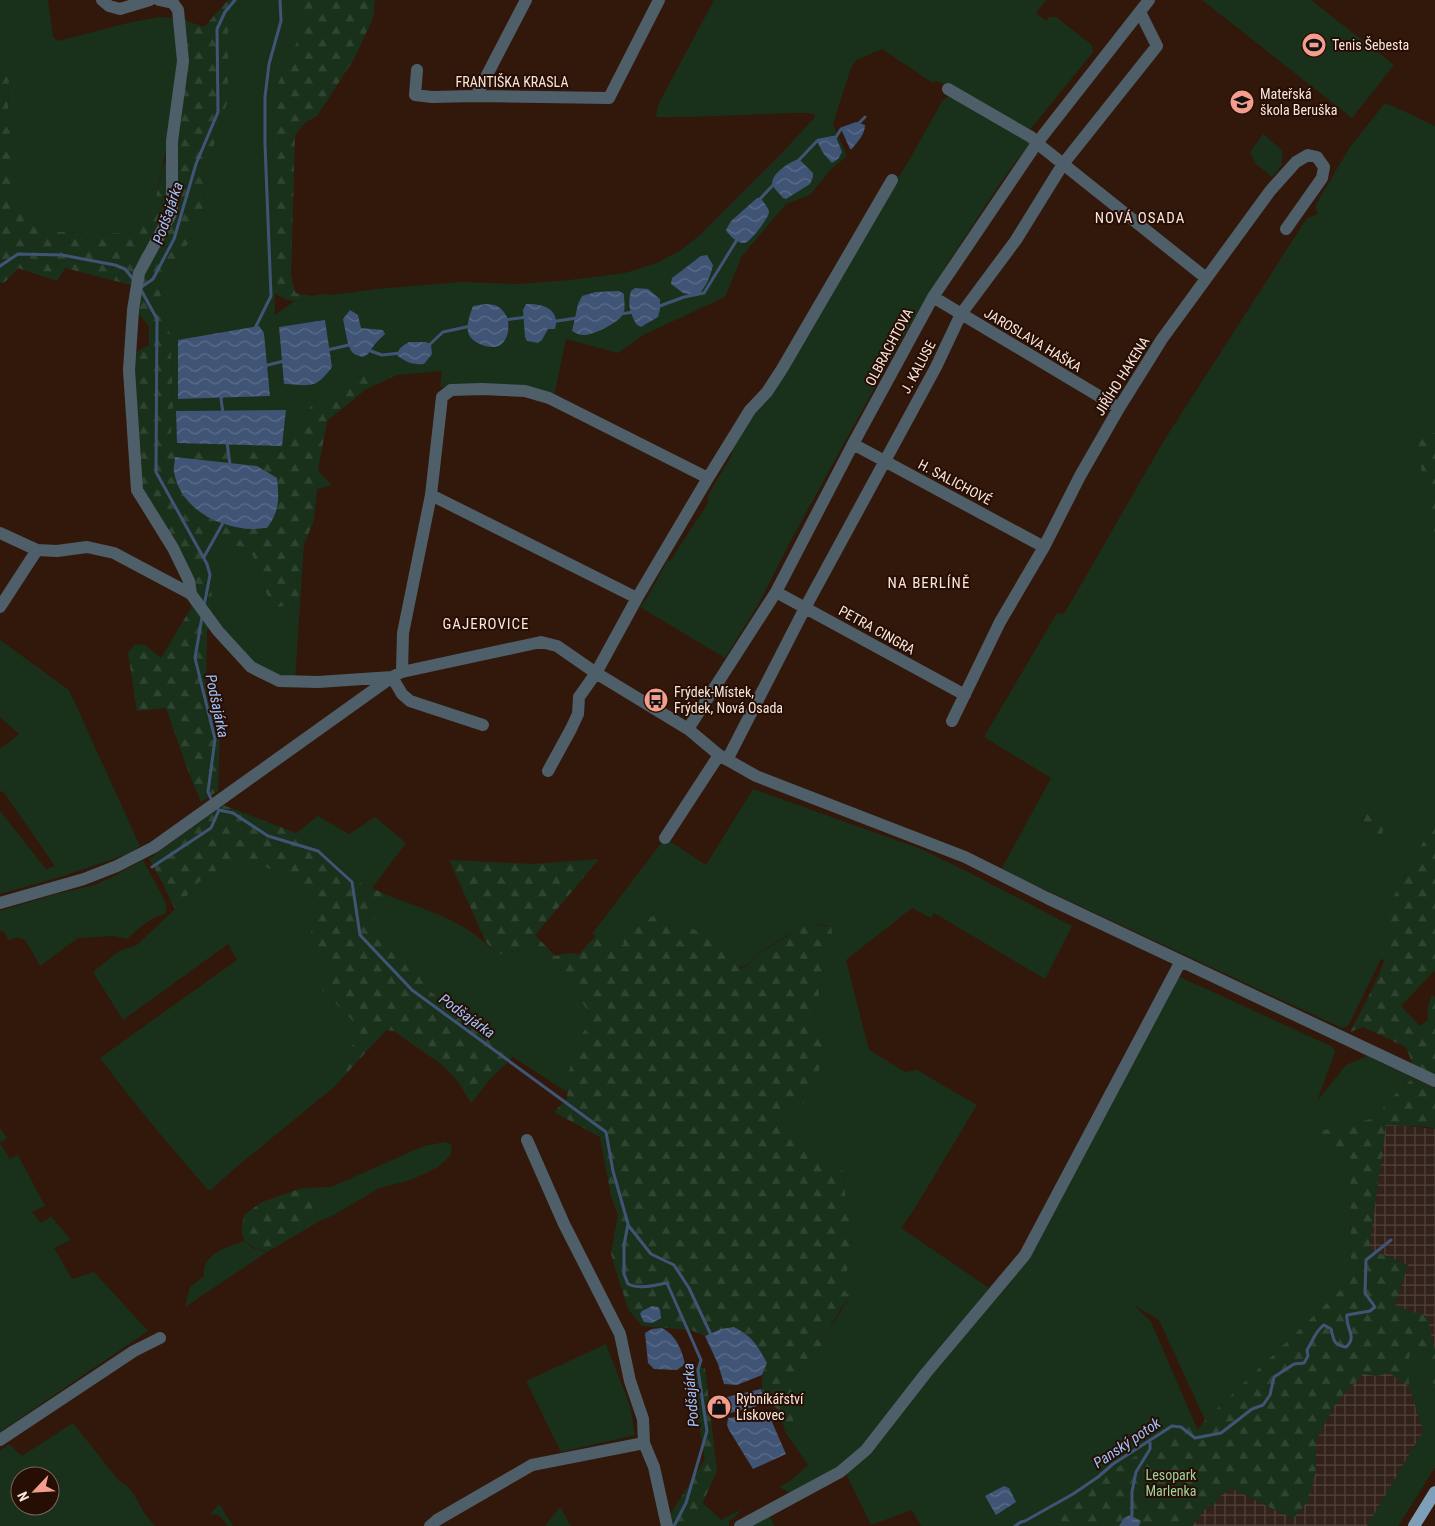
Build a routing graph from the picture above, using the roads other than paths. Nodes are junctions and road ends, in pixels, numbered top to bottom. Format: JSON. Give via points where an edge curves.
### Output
{"nodes":[{"id":1,"x":102,"y":0,"type":"edge"},
{"id":2,"x":150,"y":0,"type":"edge"},
{"id":3,"x":159,"y":0,"type":"edge"},
{"id":4,"x":526,"y":0,"type":"edge"},
{"id":5,"x":659,"y":0,"type":"edge"},
{"id":6,"x":1149,"y":0,"type":"edge"},
{"id":7,"x":1140,"y":12,"type":"junction"},
{"id":8,"x":418,"y":70,"type":"dead end"},
{"id":9,"x":948,"y":89,"type":"dead end"},
{"id":10,"x":476,"y":96,"type":"junction"},
{"id":11,"x":1037,"y":143,"type":"junction"},
{"id":12,"x":1063,"y":164,"type":"junction"},
{"id":13,"x":892,"y":180,"type":"dead end"},
{"id":14,"x":1286,"y":229,"type":"dead end"},
{"id":15,"x":1206,"y":278,"type":"junction"},
{"id":16,"x":932,"y":298,"type":"junction"},
{"id":17,"x":961,"y":314,"type":"junction"},
{"id":18,"x":1119,"y":408,"type":"junction"},
{"id":19,"x":853,"y":444,"type":"junction"},
{"id":20,"x":884,"y":461,"type":"junction"},
{"id":21,"x":708,"y":478,"type":"junction"},
{"id":22,"x":431,"y":495,"type":"junction"},
{"id":23,"x":0,"y":533,"type":"edge"},
{"id":24,"x":1044,"y":547,"type":"junction"},
{"id":25,"x":37,"y":550,"type":"junction"},
{"id":26,"x":776,"y":592,"type":"junction"},
{"id":27,"x":191,"y":594,"type":"junction"},
{"id":28,"x":637,"y":598,"type":"junction"},
{"id":29,"x":0,"y":606,"type":"edge"},
{"id":30,"x":805,"y":608,"type":"junction"},
{"id":31,"x":596,"y":673,"type":"junction"},
{"id":32,"x":397,"y":674,"type":"junction"},
{"id":33,"x":965,"y":695,"type":"junction"},
{"id":34,"x":952,"y":721,"type":"dead end"},
{"id":35,"x":484,"y":725,"type":"dead end"},
{"id":36,"x":688,"y":729,"type":"junction"},
{"id":37,"x":723,"y":758,"type":"junction"},
{"id":38,"x":548,"y":770,"type":"dead end"},
{"id":39,"x":666,"y":838,"type":"dead end"},
{"id":40,"x":0,"y":903,"type":"edge"},
{"id":41,"x":1182,"y":961,"type":"junction"},
{"id":42,"x":1435,"y":1081,"type":"edge"},
{"id":43,"x":527,"y":1140,"type":"dead end"},
{"id":44,"x":160,"y":1338,"type":"dead end"},
{"id":45,"x":0,"y":1440,"type":"edge"},
{"id":46,"x":644,"y":1443,"type":"junction"},
{"id":47,"x":1435,"y":1492,"type":"edge"},
{"id":48,"x":430,"y":1526,"type":"edge"},
{"id":49,"x":667,"y":1526,"type":"edge"},
{"id":50,"x":740,"y":1526,"type":"edge"},
{"id":51,"x":1414,"y":1526,"type":"edge"}],
"edges":[{"from":1,"to":2,"type":"street","via":[[120,9]]},
{"from":3,"to":27,"type":"street","via":[[173,3],[178,10],[183,61],[172,141],[172,212],[139,273],[133,310],[129,370],[131,423],[137,490],[173,548],[189,581]]},
{"from":4,"to":10,"type":"street"},
{"from":5,"to":10,"type":"street","name":"FRANTIŠKA KRASLA","via":[[609,98]]},
{"from":6,"to":7,"type":"street","name":"OLBRACHTOVA"},
{"from":7,"to":11,"type":"street","name":"OLBRACHTOVA"},
{"from":7,"to":12,"type":"street","name":"J. KALUSE","via":[[1157,46]]},
{"from":8,"to":10,"type":"street","name":"FRANTIŠKA KRASLA","via":[[415,95]]},
{"from":9,"to":11,"type":"street"},
{"from":11,"to":12,"type":"street"},
{"from":11,"to":16,"type":"street","name":"OLBRACHTOVA"},
{"from":12,"to":15,"type":"street"},
{"from":12,"to":17,"type":"street","name":"J. KALUSE","via":[[1016,240]]},
{"from":13,"to":21,"type":"street","via":[[782,369],[750,410]]},
{"from":14,"to":15,"type":"street","name":"JIŘÍHO HAKENA","via":[[1322,178],[1324,166],[1317,157],[1308,155],[1296,162],[1270,191]]},
{"from":15,"to":18,"type":"street","name":"JIŘÍHO HAKENA","via":[[1162,339]]},
{"from":16,"to":17,"type":"street","name":"JAROSLAVA HAŠKA"},
{"from":16,"to":19,"type":"street","name":"OLBRACHTOVA"},
{"from":17,"to":18,"type":"street","name":"JAROSLAVA HAŠKA"},
{"from":17,"to":20,"type":"street","name":"J. KALUSE"},
{"from":18,"to":24,"type":"street","name":"JIŘÍHO HAKENA"},
{"from":19,"to":20,"type":"street","name":"H. SALICHOVÉ"},
{"from":19,"to":26,"type":"street","name":"OLBRACHTOVA"},
{"from":20,"to":24,"type":"street","name":"H. SALICHOVÉ"},
{"from":20,"to":30,"type":"street","name":"J. KALUSE"},
{"from":21,"to":22,"type":"street","via":[[549,398],[524,391],[451,390],[442,396]]},
{"from":21,"to":28,"type":"street"},
{"from":22,"to":28,"type":"street"},
{"from":22,"to":32,"type":"street"},
{"from":23,"to":25,"type":"street"},
{"from":24,"to":33,"type":"street","name":"JIŘÍHO HAKENA","via":[[1000,622]]},
{"from":25,"to":27,"type":"street","via":[[87,547],[114,553]]},
{"from":25,"to":29,"type":"street"},
{"from":26,"to":30,"type":"street","name":"PETRA CINGRA"},
{"from":26,"to":36,"type":"street","name":"OLBRACHTOVA"},
{"from":27,"to":32,"type":"street","via":[[218,631],[251,667],[279,681],[318,682]]},
{"from":28,"to":31,"type":"street"},
{"from":30,"to":33,"type":"street","name":"PETRA CINGRA"},
{"from":30,"to":37,"type":"street","name":"J. KALUSE"},
{"from":31,"to":32,"type":"street","via":[[557,646],[542,642]]},
{"from":31,"to":36,"type":"street"},
{"from":31,"to":38,"type":"street","via":[[579,697],[578,714],[572,729]]},
{"from":32,"to":35,"type":"street","via":[[402,694],[410,701]]},
{"from":32,"to":40,"type":"street","via":[[154,847],[74,883]]},
{"from":33,"to":34,"type":"street","name":"JIŘÍHO HAKENA"},
{"from":36,"to":37,"type":"street"},
{"from":37,"to":39,"type":"street","name":"J. KALUSE"},
{"from":37,"to":41,"type":"street","via":[[756,776],[965,857]]},
{"from":41,"to":42,"type":"street"},
{"from":41,"to":50,"type":"street","via":[[1025,1255],[866,1450],[840,1472]]},
{"from":43,"to":46,"type":"street","via":[[564,1224],[620,1334],[630,1381],[643,1419]]},
{"from":44,"to":45,"type":"street","via":[[134,1351]]},
{"from":46,"to":48,"type":"street","via":[[532,1465]]},
{"from":46,"to":49,"type":"street","via":[[654,1468]]},
{"from":47,"to":51,"type":"main road"}]}
